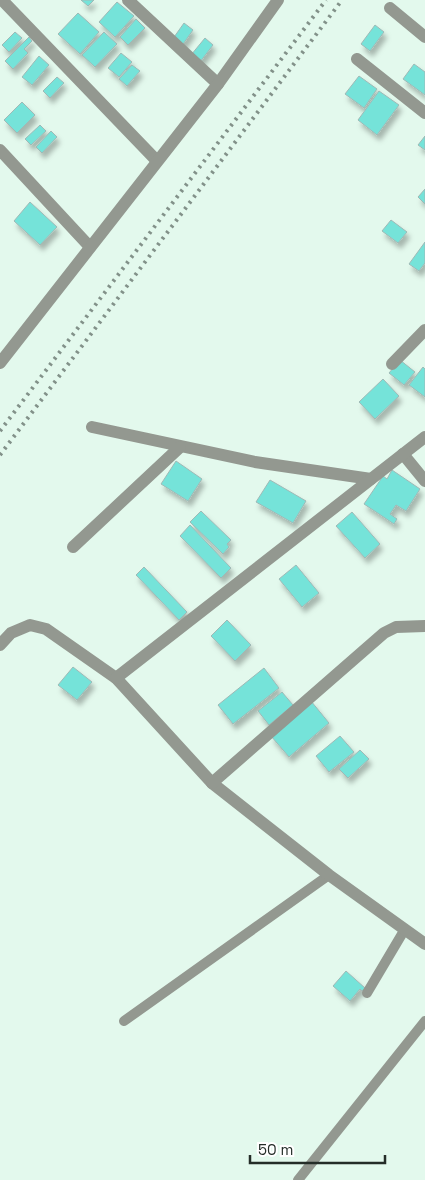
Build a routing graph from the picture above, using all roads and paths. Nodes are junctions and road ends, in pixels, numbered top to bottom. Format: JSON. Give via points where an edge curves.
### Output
{"nodes":[{"id":1,"x":2,"y":0,"type":"edge"},
{"id":2,"x":128,"y":0,"type":"edge"},
{"id":3,"x":278,"y":0,"type":"edge"},
{"id":4,"x":390,"y":8,"type":"dead end"},
{"id":5,"x":425,"y":37,"type":"edge"},
{"id":6,"x":357,"y":59,"type":"dead end"},
{"id":7,"x":218,"y":84,"type":"junction"},
{"id":8,"x":425,"y":113,"type":"edge"},
{"id":9,"x":0,"y":150,"type":"edge"},
{"id":10,"x":157,"y":161,"type":"junction"},
{"id":11,"x":90,"y":247,"type":"junction"},
{"id":12,"x":425,"y":330,"type":"edge"},
{"id":13,"x":0,"y":363,"type":"edge"},
{"id":14,"x":392,"y":364,"type":"dead end"},
{"id":15,"x":92,"y":427,"type":"dead end"},
{"id":16,"x":425,"y":436,"type":"edge"},
{"id":17,"x":180,"y":447,"type":"junction"},
{"id":18,"x":403,"y":454,"type":"junction"},
{"id":19,"x":370,"y":479,"type":"junction"},
{"id":20,"x":425,"y":481,"type":"edge"},
{"id":21,"x":73,"y":547,"type":"dead end"},
{"id":22,"x":425,"y":626,"type":"edge"},
{"id":23,"x":0,"y":645,"type":"edge"},
{"id":24,"x":116,"y":678,"type":"junction"},
{"id":25,"x":212,"y":783,"type":"junction"},
{"id":26,"x":329,"y":875,"type":"junction"},
{"id":27,"x":405,"y":929,"type":"junction"},
{"id":28,"x":425,"y":944,"type":"edge"},
{"id":29,"x":367,"y":993,"type":"dead end"},
{"id":30,"x":124,"y":1020,"type":"dead end"},
{"id":31,"x":425,"y":1021,"type":"edge"},
{"id":32,"x":298,"y":1180,"type":"edge"}],
"edges":[{"from":1,"to":10,"type":"street"},
{"from":2,"to":7,"type":"street"},
{"from":3,"to":7,"type":"street"},
{"from":4,"to":5,"type":"street"},
{"from":6,"to":8,"type":"street"},
{"from":7,"to":10,"type":"street"},
{"from":9,"to":11,"type":"street"},
{"from":10,"to":11,"type":"street"},
{"from":11,"to":13,"type":"street"},
{"from":12,"to":14,"type":"street"},
{"from":15,"to":17,"type":"street"},
{"from":16,"to":18,"type":"street"},
{"from":17,"to":19,"type":"street","via":[[254,462]]},
{"from":17,"to":21,"type":"street"},
{"from":18,"to":19,"type":"street"},
{"from":18,"to":20,"type":"street"},
{"from":19,"to":24,"type":"street"},
{"from":22,"to":25,"type":"street","via":[[396,627],[384,633]]},
{"from":23,"to":24,"type":"street","via":[[11,633],[30,625],[46,629]]},
{"from":24,"to":25,"type":"street"},
{"from":25,"to":26,"type":"street"},
{"from":26,"to":27,"type":"street"},
{"from":26,"to":30,"type":"lane"},
{"from":27,"to":28,"type":"street"},
{"from":27,"to":29,"type":"lane"},
{"from":31,"to":32,"type":"lane"}]}
